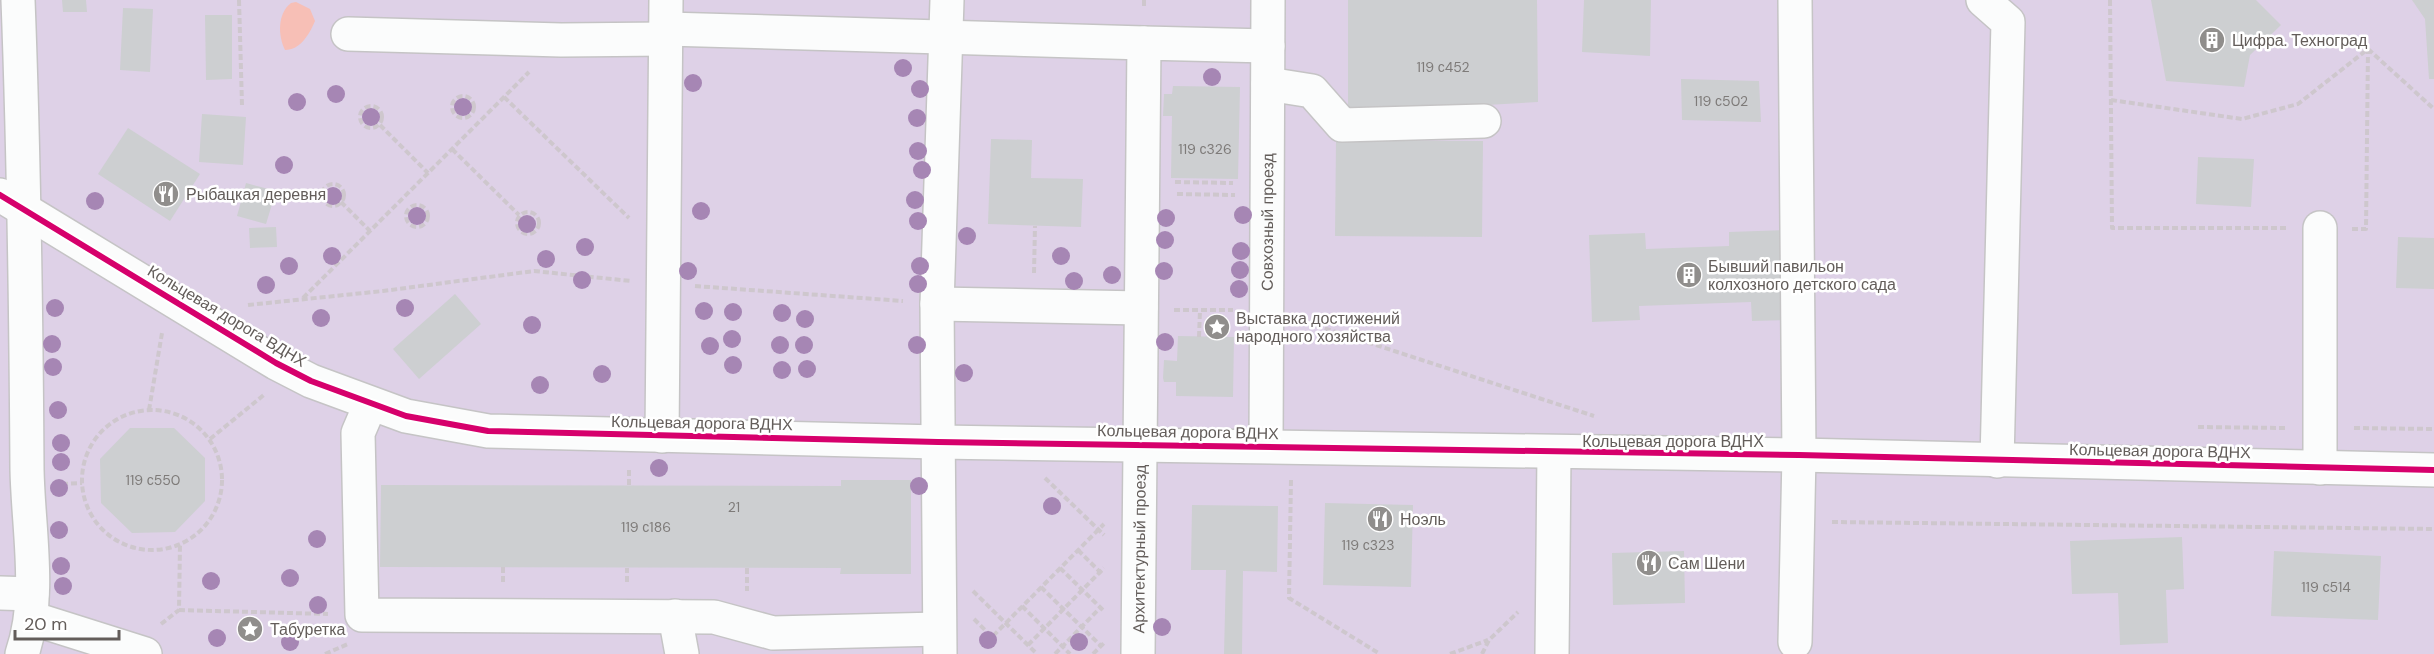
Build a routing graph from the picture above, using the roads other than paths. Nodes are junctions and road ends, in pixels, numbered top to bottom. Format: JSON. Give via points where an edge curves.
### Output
{"nodes":[{"id":1,"x":18,"y":0,"type":"edge"},
{"id":2,"x":947,"y":0,"type":"edge"},
{"id":3,"x":1268,"y":0,"type":"edge"},
{"id":4,"x":1795,"y":0,"type":"edge"},
{"id":5,"x":1983,"y":0,"type":"edge"},
{"id":6,"x":2008,"y":11,"type":"edge"},
{"id":7,"x":667,"y":22,"type":"edge"},
{"id":8,"x":348,"y":34,"type":"dead end"},
{"id":9,"x":946,"y":36,"type":"junction"},
{"id":10,"x":1144,"y":43,"type":"junction"},
{"id":11,"x":1268,"y":46,"type":"junction"},
{"id":12,"x":1268,"y":84,"type":"junction"},
{"id":13,"x":1484,"y":121,"type":"dead end"},
{"id":14,"x":12,"y":202,"type":"edge"},
{"id":15,"x":2320,"y":228,"type":"road end"},
{"id":16,"x":937,"y":304,"type":"junction"},
{"id":17,"x":1141,"y":309,"type":"junction"},
{"id":18,"x":370,"y":405,"type":"junction"},
{"id":19,"x":662,"y":436,"type":"junction"},
{"id":20,"x":938,"y":442,"type":"junction"},
{"id":21,"x":1140,"y":444,"type":"junction"},
{"id":22,"x":1266,"y":446,"type":"junction"},
{"id":23,"x":1554,"y":453,"type":"junction"},
{"id":24,"x":1799,"y":455,"type":"junction"},
{"id":25,"x":1997,"y":460,"type":"junction"},
{"id":26,"x":2320,"y":468,"type":"junction"},
{"id":27,"x":2434,"y":470,"type":"edge"},
{"id":28,"x":21,"y":602,"type":"edge"},
{"id":29,"x":675,"y":616,"type":"junction"},
{"id":30,"x":940,"y":641,"type":"edge"},
{"id":31,"x":1795,"y":642,"type":"dead end"},
{"id":32,"x":137,"y":651,"type":"edge"},
{"id":33,"x":22,"y":654,"type":"edge"},
{"id":34,"x":682,"y":654,"type":"edge"},
{"id":35,"x":1138,"y":654,"type":"edge"},
{"id":36,"x":1552,"y":654,"type":"edge"}],
"edges":[{"from":1,"to":14,"type":"street"},
{"from":2,"to":9,"type":"street"},
{"from":3,"to":11,"type":"street","name":"Совхозный проезд"},
{"from":4,"to":24,"type":"street"},
{"from":5,"to":6,"type":"street"},
{"from":6,"to":25,"type":"street"},
{"from":7,"to":8,"type":"street","via":[[561,40]]},
{"from":7,"to":9,"type":"street"},
{"from":7,"to":19,"type":"street"},
{"from":9,"to":10,"type":"street"},
{"from":9,"to":16,"type":"street"},
{"from":10,"to":11,"type":"street"},
{"from":10,"to":17,"type":"street","name":"Архитектурный проезд"},
{"from":11,"to":12,"type":"street","name":"Совхозный проезд"},
{"from":12,"to":13,"type":"street","via":[[1312,91],[1342,125]]},
{"from":12,"to":22,"type":"street","name":"Совхозный проезд"},
{"from":14,"to":18,"type":"street","name":"Кольцевая дорога ВДНХ","via":[[276,363]]},
{"from":14,"to":28,"type":"street","via":[[26,244],[27,472]]},
{"from":15,"to":26,"type":"street"},
{"from":16,"to":17,"type":"street"},
{"from":16,"to":20,"type":"street"},
{"from":17,"to":21,"type":"street","name":"Архитектурный проезд"},
{"from":18,"to":19,"type":"street","name":"Кольцевая дорога ВДНХ","via":[[488,431]]},
{"from":18,"to":29,"type":"street","via":[[358,433],[362,615]]},
{"from":19,"to":20,"type":"street","name":"Кольцевая дорога ВДНХ"},
{"from":20,"to":21,"type":"street","name":"Кольцевая дорога ВДНХ"},
{"from":20,"to":30,"type":"street"},
{"from":21,"to":22,"type":"street","name":"Кольцевая дорога ВДНХ"},
{"from":21,"to":35,"type":"street","name":"Архитектурный проезд"},
{"from":22,"to":23,"type":"street","name":"Кольцевая дорога ВДНХ"},
{"from":23,"to":24,"type":"street","name":"Кольцевая дорога ВДНХ"},
{"from":23,"to":36,"type":"street"},
{"from":24,"to":25,"type":"street","name":"Кольцевая дорога ВДНХ"},
{"from":24,"to":31,"type":"street"},
{"from":25,"to":26,"type":"street","name":"Кольцевая дорога ВДНХ"},
{"from":26,"to":27,"type":"street","name":"Кольцевая дорога ВДНХ"},
{"from":28,"to":32,"type":"street"},
{"from":28,"to":33,"type":"street"},
{"from":29,"to":30,"type":"street","via":[[714,616],[773,633]]},
{"from":29,"to":34,"type":"street"}]}
